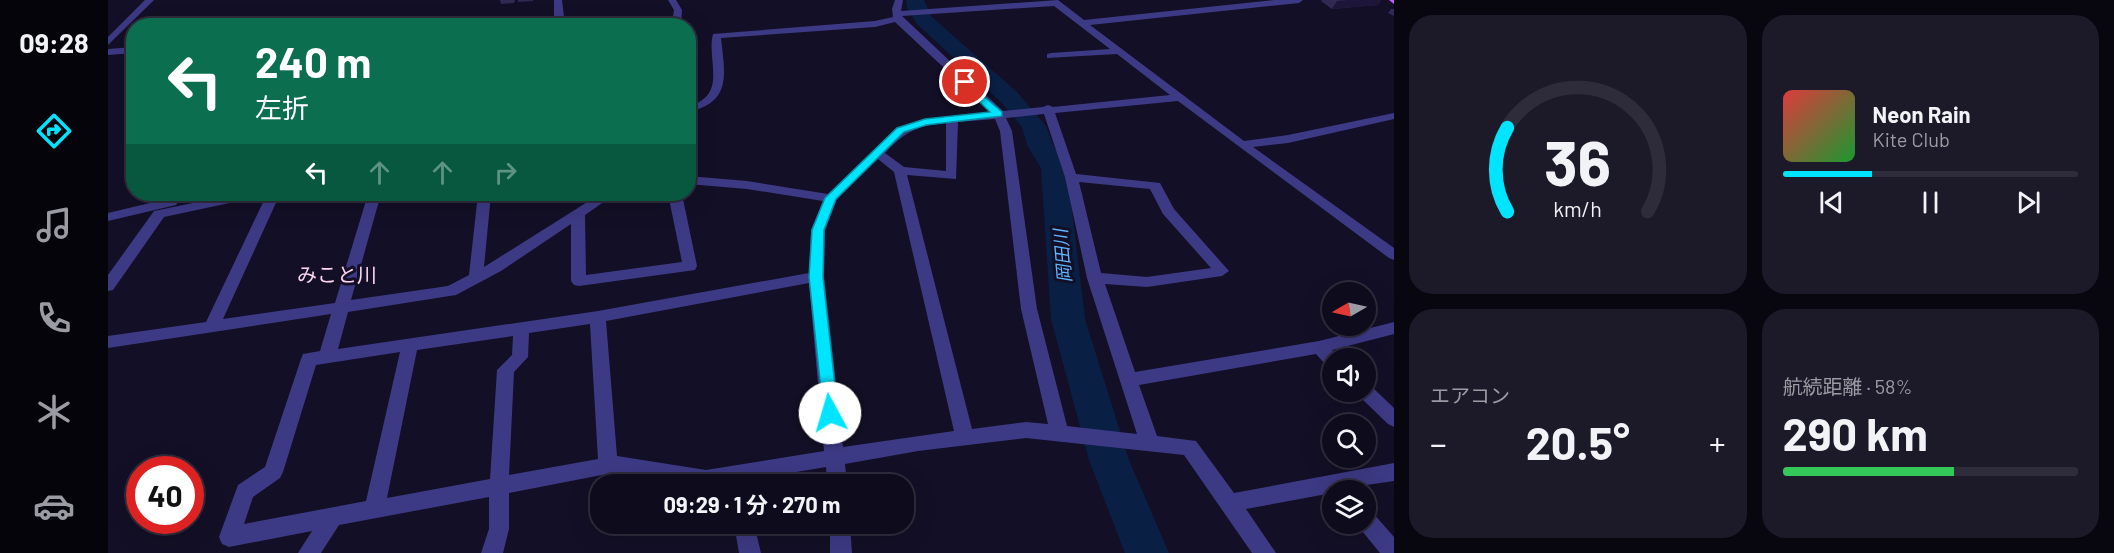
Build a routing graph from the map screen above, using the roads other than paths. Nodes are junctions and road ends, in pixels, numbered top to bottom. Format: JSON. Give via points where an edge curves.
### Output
{"nodes":[{"id":1,"x":150,"y":0,"type":"edge"},
{"id":2,"x":558,"y":0,"type":"edge"},
{"id":3,"x":672,"y":0,"type":"edge"},
{"id":4,"x":899,"y":0,"type":"edge"},
{"id":5,"x":1299,"y":0,"type":"edge"},
{"id":6,"x":1054,"y":2,"type":"edge"},
{"id":7,"x":898,"y":16,"type":"junction"},
{"id":8,"x":132,"y":18,"type":"edge"},
{"id":9,"x":558,"y":18,"type":"edge"},
{"id":10,"x":677,"y":18,"type":"edge"},
{"id":11,"x":1082,"y":23,"type":"junction"},
{"id":12,"x":126,"y":24,"type":"edge"},
{"id":13,"x":108,"y":42,"type":"edge"},
{"id":14,"x":126,"y":51,"type":"edge"},
{"id":15,"x":1118,"y":51,"type":"junction"},
{"id":16,"x":108,"y":52,"type":"edge"},
{"id":17,"x":1051,"y":56,"type":"dead end"},
{"id":18,"x":1178,"y":98,"type":"junction"},
{"id":19,"x":696,"y":108,"type":"edge"},
{"id":20,"x":1042,"y":109,"type":"junction"},
{"id":21,"x":1002,"y":113,"type":"junction"},
{"id":22,"x":1394,"y":116,"type":"edge"},
{"id":23,"x":952,"y":118,"type":"junction"},
{"id":24,"x":1242,"y":145,"type":"junction"},
{"id":25,"x":879,"y":154,"type":"junction"},
{"id":26,"x":900,"y":170,"type":"junction"},
{"id":27,"x":1071,"y":177,"type":"junction"},
{"id":28,"x":696,"y":181,"type":"edge"},
{"id":29,"x":831,"y":198,"type":"junction"},
{"id":30,"x":180,"y":201,"type":"edge"},
{"id":31,"x":220,"y":201,"type":"edge"},
{"id":32,"x":270,"y":201,"type":"edge"},
{"id":33,"x":372,"y":201,"type":"edge"},
{"id":34,"x":483,"y":201,"type":"edge"},
{"id":35,"x":596,"y":201,"type":"edge"},
{"id":36,"x":676,"y":201,"type":"edge"},
{"id":37,"x":578,"y":212,"type":"junction"},
{"id":38,"x":108,"y":217,"type":"edge"},
{"id":39,"x":1394,"y":255,"type":"edge"},
{"id":40,"x":816,"y":277,"type":"junction"},
{"id":41,"x":476,"y":278,"type":"junction"},
{"id":42,"x":1095,"y":278,"type":"junction"},
{"id":43,"x":108,"y":286,"type":"edge"},
{"id":44,"x":342,"y":308,"type":"junction"},
{"id":45,"x":598,"y":317,"type":"junction"},
{"id":46,"x":212,"y":325,"type":"junction"},
{"id":47,"x":521,"y":328,"type":"junction"},
{"id":48,"x":1394,"y":328,"type":"edge"},
{"id":49,"x":108,"y":342,"type":"edge"},
{"id":50,"x":410,"y":345,"type":"junction"},
{"id":51,"x":1319,"y":347,"type":"junction"},
{"id":52,"x":1322,"y":350,"type":"edge"},
{"id":53,"x":327,"y":357,"type":"junction"},
{"id":54,"x":1128,"y":380,"type":"junction"},
{"id":55,"x":1376,"y":402,"type":"edge"},
{"id":56,"x":1394,"y":419,"type":"edge"},
{"id":57,"x":1064,"y":435,"type":"junction"},
{"id":58,"x":966,"y":436,"type":"junction"},
{"id":59,"x":1145,"y":441,"type":"junction"},
{"id":60,"x":834,"y":458,"type":"junction"},
{"id":61,"x":608,"y":465,"type":"junction"},
{"id":62,"x":1394,"y":472,"type":"edge"},
{"id":63,"x":676,"y":474,"type":"edge"},
{"id":64,"x":761,"y":474,"type":"edge"},
{"id":65,"x":836,"y":474,"type":"edge"},
{"id":66,"x":1361,"y":480,"type":"edge"},
{"id":67,"x":499,"y":486,"type":"junction"},
{"id":68,"x":1322,"y":488,"type":"edge"},
{"id":69,"x":1230,"y":503,"type":"junction"},
{"id":70,"x":374,"y":510,"type":"junction"},
{"id":71,"x":333,"y":517,"type":"junction"},
{"id":72,"x":1376,"y":532,"type":"edge"},
{"id":73,"x":746,"y":534,"type":"edge"},
{"id":74,"x":840,"y":534,"type":"edge"},
{"id":75,"x":309,"y":553,"type":"edge"},
{"id":76,"x":492,"y":553,"type":"edge"},
{"id":77,"x":750,"y":553,"type":"edge"},
{"id":78,"x":841,"y":553,"type":"edge"},
{"id":79,"x":1265,"y":553,"type":"edge"},
{"id":80,"x":1394,"y":553,"type":"edge"}],
"edges":[{"from":1,"to":8,"type":"street"},
{"from":2,"to":9,"type":"street"},
{"from":3,"to":10,"type":"street"},
{"from":4,"to":7,"type":"street"},
{"from":5,"to":11,"type":"street"},
{"from":6,"to":7,"type":"street"},
{"from":6,"to":11,"type":"street"},
{"from":7,"to":19,"type":"street","via":[[875,24],[716,36],[720,86],[713,100]]},
{"from":7,"to":21,"type":"street"},
{"from":11,"to":15,"type":"street"},
{"from":12,"to":13,"type":"street"},
{"from":14,"to":16,"type":"street"},
{"from":15,"to":17,"type":"street"},
{"from":15,"to":18,"type":"street"},
{"from":18,"to":20,"type":"street"},
{"from":18,"to":24,"type":"street"},
{"from":20,"to":21,"type":"street"},
{"from":20,"to":27,"type":"street"},
{"from":21,"to":23,"type":"street"},
{"from":21,"to":57,"type":"street","via":[[1029,309]]},
{"from":22,"to":24,"type":"street"},
{"from":23,"to":25,"type":"street","via":[[901,130]]},
{"from":23,"to":26,"type":"street","via":[[952,176]]},
{"from":24,"to":39,"type":"street"},
{"from":25,"to":26,"type":"street"},
{"from":25,"to":29,"type":"street"},
{"from":26,"to":58,"type":"street"},
{"from":27,"to":42,"type":"street"},
{"from":27,"to":42,"type":"street","via":[[1155,186],[1168,211],[1222,271],[1147,282]]},
{"from":28,"to":29,"type":"street"},
{"from":29,"to":40,"type":"street","via":[[818,230]]},
{"from":30,"to":38,"type":"street"},
{"from":31,"to":43,"type":"street","via":[[159,214]]},
{"from":32,"to":46,"type":"street"},
{"from":33,"to":44,"type":"street"},
{"from":34,"to":41,"type":"street"},
{"from":35,"to":37,"type":"street"},
{"from":36,"to":37,"type":"street","via":[[690,266],[579,280]]},
{"from":37,"to":41,"type":"street"},
{"from":40,"to":45,"type":"street"},
{"from":40,"to":60,"type":"street"},
{"from":41,"to":44,"type":"street","via":[[451,291]]},
{"from":42,"to":54,"type":"street"},
{"from":44,"to":46,"type":"street"},
{"from":44,"to":53,"type":"street"},
{"from":45,"to":47,"type":"street"},
{"from":45,"to":61,"type":"street"},
{"from":46,"to":49,"type":"street"},
{"from":47,"to":50,"type":"street"},
{"from":47,"to":67,"type":"street","via":[[520,357],[506,370]]},
{"from":48,"to":51,"type":"street"},
{"from":50,"to":53,"type":"street"},
{"from":50,"to":70,"type":"street"},
{"from":51,"to":52,"type":"street"},
{"from":51,"to":54,"type":"street"},
{"from":53,"to":71,"type":"street","via":[[309,359],[273,472],[245,491],[229,537]]},
{"from":54,"to":59,"type":"street"},
{"from":55,"to":56,"type":"street"},
{"from":57,"to":58,"type":"street","via":[[1026,430]]},
{"from":57,"to":59,"type":"street"},
{"from":58,"to":60,"type":"street"},
{"from":59,"to":69,"type":"street","via":[[1189,447]]},
{"from":60,"to":64,"type":"street"},
{"from":60,"to":65,"type":"street"},
{"from":61,"to":63,"type":"street"},
{"from":61,"to":67,"type":"street"},
{"from":62,"to":66,"type":"street"},
{"from":67,"to":70,"type":"street"},
{"from":67,"to":76,"type":"street","via":[[499,529]]},
{"from":68,"to":69,"type":"street"},
{"from":69,"to":79,"type":"street"},
{"from":70,"to":71,"type":"street"},
{"from":71,"to":75,"type":"street"},
{"from":72,"to":80,"type":"street"},
{"from":73,"to":77,"type":"street"},
{"from":74,"to":78,"type":"street"}]}
